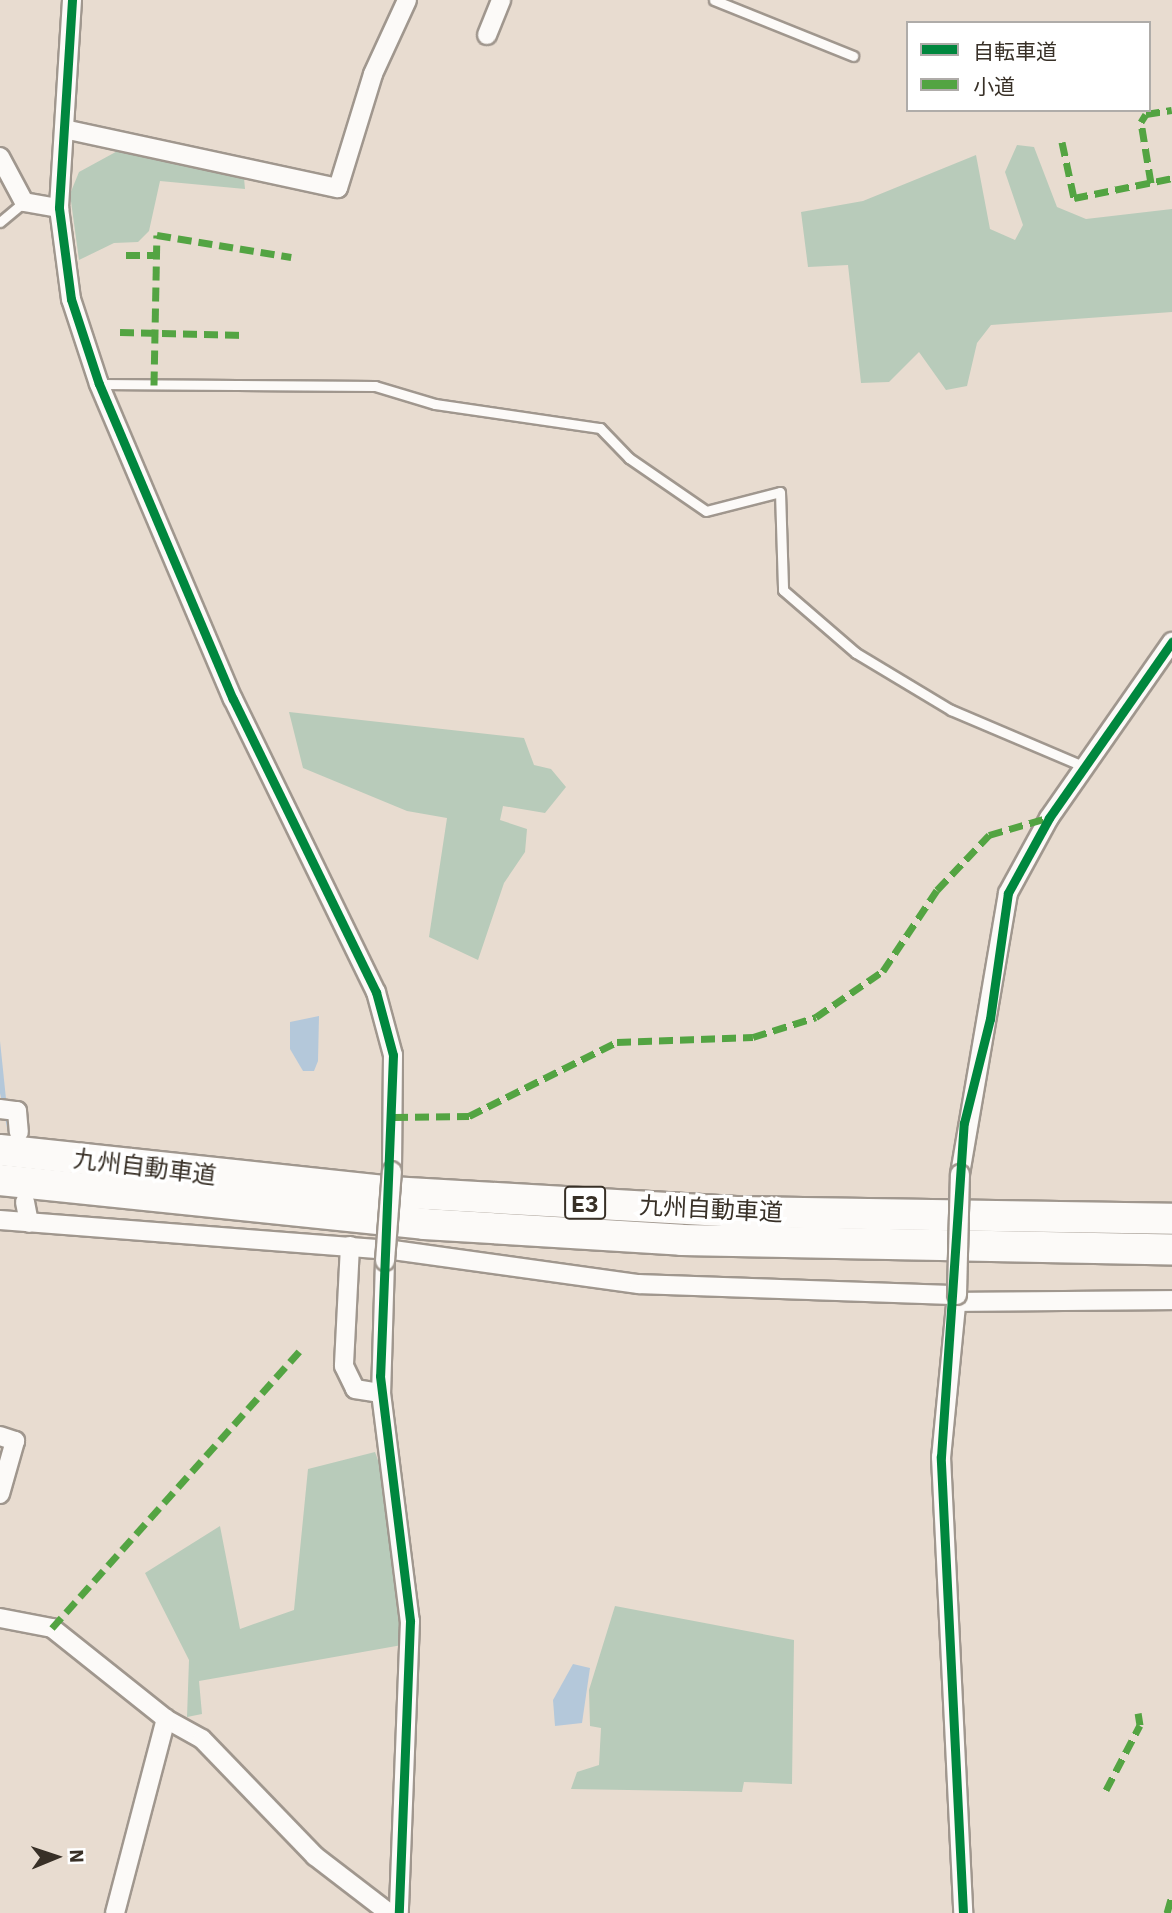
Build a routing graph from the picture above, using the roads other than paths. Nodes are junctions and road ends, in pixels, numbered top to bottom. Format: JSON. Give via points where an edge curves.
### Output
{"nodes":[{"id":1,"x":72,"y":0,"type":"edge"},
{"id":2,"x":407,"y":0,"type":"edge"},
{"id":3,"x":501,"y":0,"type":"edge"},
{"id":4,"x":714,"y":0,"type":"edge"},
{"id":5,"x":487,"y":35,"type":"dead end"},
{"id":6,"x":853,"y":57,"type":"dead end"},
{"id":7,"x":64,"y":129,"type":"junction"},
{"id":8,"x":0,"y":157,"type":"edge"},
{"id":9,"x":24,"y":202,"type":"junction"},
{"id":10,"x":59,"y":208,"type":"junction"},
{"id":11,"x":0,"y":222,"type":"edge"},
{"id":12,"x":99,"y":384,"type":"junction"},
{"id":13,"x":1172,"y":642,"type":"edge"},
{"id":14,"x":1085,"y":767,"type":"junction"},
{"id":15,"x":0,"y":1109,"type":"edge"},
{"id":16,"x":9,"y":1141,"type":"edge"},
{"id":17,"x":0,"y":1180,"type":"edge"},
{"id":18,"x":25,"y":1202,"type":"dead end"},
{"id":19,"x":1172,"y":1219,"type":"edge"},
{"id":20,"x":0,"y":1220,"type":"edge"},
{"id":21,"x":29,"y":1223,"type":"junction"},
{"id":22,"x":349,"y":1246,"type":"junction"},
{"id":23,"x":1172,"y":1249,"type":"edge"},
{"id":24,"x":956,"y":1298,"type":"junction"},
{"id":25,"x":1172,"y":1300,"type":"edge"},
{"id":26,"x":381,"y":1393,"type":"junction"},
{"id":27,"x":0,"y":1436,"type":"edge"},
{"id":28,"x":0,"y":1493,"type":"edge"},
{"id":29,"x":0,"y":1618,"type":"edge"},
{"id":30,"x":166,"y":1719,"type":"junction"},
{"id":31,"x":115,"y":1913,"type":"edge"},
{"id":32,"x":389,"y":1913,"type":"edge"},
{"id":33,"x":400,"y":1913,"type":"edge"},
{"id":34,"x":963,"y":1913,"type":"edge"}],
"edges":[{"from":1,"to":7,"type":"street"},
{"from":2,"to":7,"type":"street","via":[[373,74],[338,188]]},
{"from":3,"to":5,"type":"street"},
{"from":4,"to":6,"type":"lane"},
{"from":7,"to":10,"type":"street"},
{"from":8,"to":9,"type":"street"},
{"from":9,"to":10,"type":"street"},
{"from":9,"to":11,"type":"lane"},
{"from":10,"to":12,"type":"street","via":[[71,299]]},
{"from":12,"to":14,"type":"lane","via":[[375,386],[435,404],[600,428],[629,458],[706,511],[780,492],[783,590],[856,653],[951,710]]},
{"from":12,"to":26,"type":"street","bridge":true,"via":[[233,699],[376,992],[393,1055]]},
{"from":13,"to":14,"type":"street"},
{"from":14,"to":24,"type":"street","bridge":true,"via":[[1007,893],[960,1174]]},
{"from":15,"to":16,"type":"street","via":[[17,1111]]},
{"from":16,"to":19,"type":"highway","name":"九州自動車道","number":"E3","via":[[418,1194],[740,1212]]},
{"from":17,"to":23,"type":"highway","name":"九州自動車道","number":"E3","via":[[424,1224],[654,1238]]},
{"from":18,"to":21,"type":"street"},
{"from":20,"to":21,"type":"street"},
{"from":21,"to":22,"type":"street"},
{"from":22,"to":24,"type":"street","via":[[639,1284]]},
{"from":22,"to":26,"type":"street","via":[[344,1366],[355,1390]]},
{"from":24,"to":25,"type":"street"},
{"from":24,"to":34,"type":"street","via":[[941,1457]]},
{"from":26,"to":33,"type":"street","via":[[410,1621]]},
{"from":27,"to":28,"type":"street","via":[[15,1441]]},
{"from":29,"to":30,"type":"street","via":[[52,1628]]},
{"from":30,"to":31,"type":"street"},
{"from":30,"to":32,"type":"street","via":[[222,1756],[315,1856]]}]}
